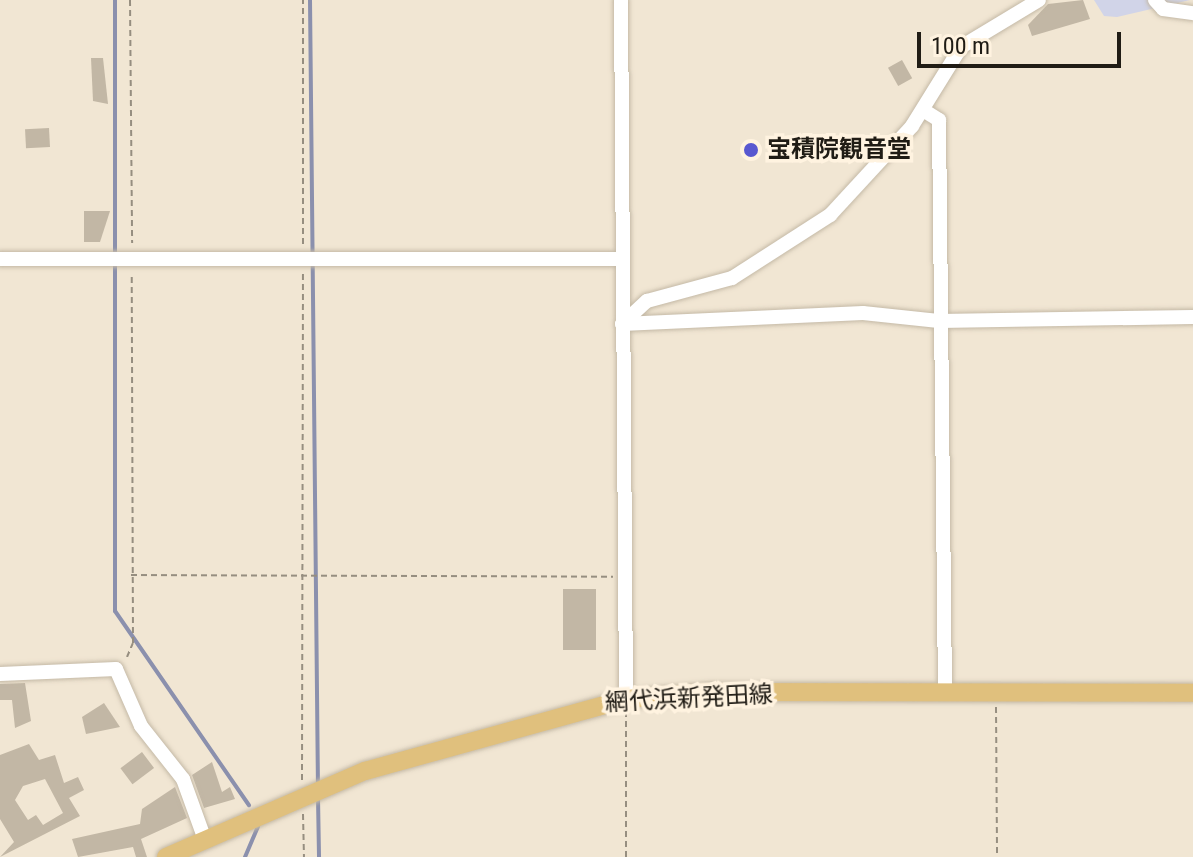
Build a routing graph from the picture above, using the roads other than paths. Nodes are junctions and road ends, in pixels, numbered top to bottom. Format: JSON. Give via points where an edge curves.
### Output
{"nodes":[{"id":1,"x":621,"y":0,"type":"edge"},
{"id":2,"x":1039,"y":0,"type":"edge"},
{"id":3,"x":1155,"y":0,"type":"edge"},
{"id":4,"x":1193,"y":13,"type":"edge"},
{"id":5,"x":923,"y":110,"type":"junction"},
{"id":6,"x":0,"y":259,"type":"edge"},
{"id":7,"x":618,"y":259,"type":"junction"},
{"id":8,"x":1193,"y":317,"type":"edge"},
{"id":9,"x":939,"y":321,"type":"junction"},
{"id":10,"x":622,"y":324,"type":"junction"},
{"id":11,"x":0,"y":674,"type":"edge"},
{"id":12,"x":1193,"y":693,"type":"edge"},
{"id":13,"x":945,"y":694,"type":"junction"},
{"id":14,"x":626,"y":699,"type":"junction"},
{"id":15,"x":204,"y":837,"type":"junction"},
{"id":16,"x":166,"y":857,"type":"edge"}],
"edges":[{"from":1,"to":7,"type":"street"},
{"from":2,"to":5,"type":"street","via":[[961,47]]},
{"from":3,"to":4,"type":"street","via":[[1163,9]]},
{"from":5,"to":9,"type":"street","via":[[939,120]]},
{"from":5,"to":10,"type":"street","via":[[830,215],[732,278],[647,301]]},
{"from":6,"to":7,"type":"street"},
{"from":7,"to":10,"type":"street"},
{"from":8,"to":9,"type":"street"},
{"from":9,"to":10,"type":"street","via":[[863,313]]},
{"from":9,"to":13,"type":"street"},
{"from":10,"to":14,"type":"street"},
{"from":11,"to":15,"type":"street","via":[[68,666],[119,674],[141,726],[183,779]]},
{"from":12,"to":13,"type":"main road","name":"網代浜新発田線"},
{"from":13,"to":14,"type":"main road","name":"網代浜新発田線"},
{"from":14,"to":15,"type":"main road","name":"網代浜新発田線","via":[[471,736],[302,795]]},
{"from":15,"to":16,"type":"main road","name":"網代浜新発田線"}]}
